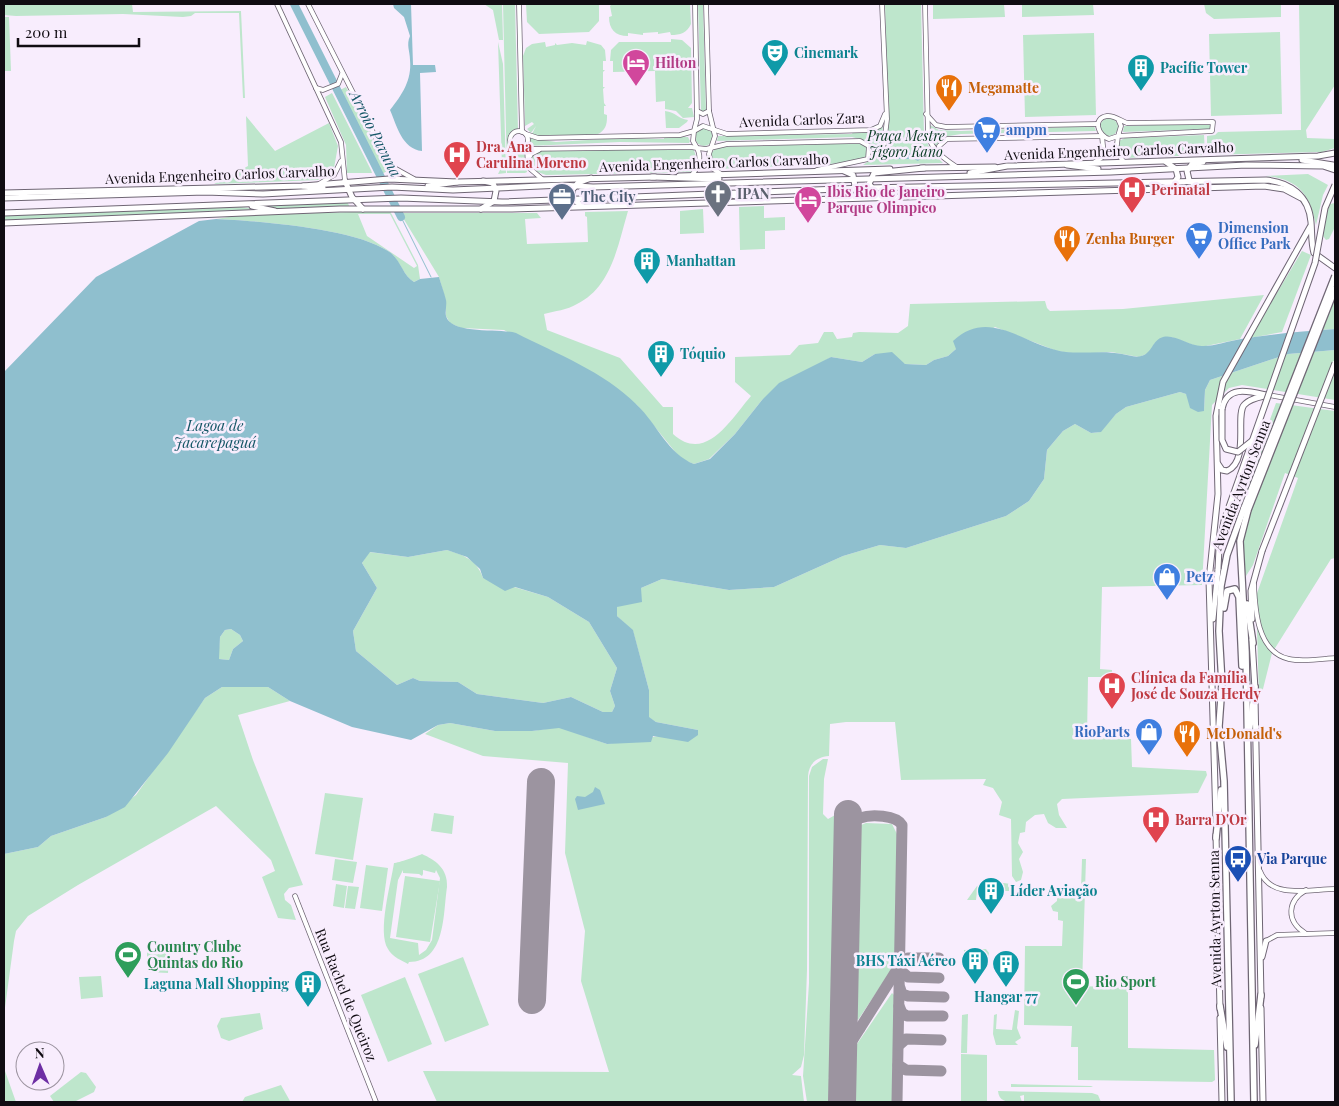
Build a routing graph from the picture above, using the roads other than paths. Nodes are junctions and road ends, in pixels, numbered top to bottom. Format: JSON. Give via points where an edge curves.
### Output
{"nodes":[{"id":1,"x":277,"y":4,"type":"edge"},
{"id":2,"x":308,"y":4,"type":"edge"},
{"id":3,"x":519,"y":4,"type":"edge"},
{"id":4,"x":695,"y":4,"type":"edge"},
{"id":5,"x":706,"y":4,"type":"edge"},
{"id":6,"x":882,"y":4,"type":"edge"},
{"id":7,"x":925,"y":4,"type":"edge"},
{"id":8,"x":343,"y":72,"type":"junction"},
{"id":9,"x":316,"y":88,"type":"junction"},
{"id":10,"x":697,"y":111,"type":"junction"},
{"id":11,"x":709,"y":111,"type":"junction"},
{"id":12,"x":885,"y":114,"type":"junction"},
{"id":13,"x":926,"y":114,"type":"junction"},
{"id":14,"x":1118,"y":119,"type":"junction"},
{"id":15,"x":1098,"y":124,"type":"junction"},
{"id":16,"x":712,"y":130,"type":"junction"},
{"id":17,"x":694,"y":131,"type":"junction"},
{"id":18,"x":524,"y":133,"type":"junction"},
{"id":19,"x":1102,"y":136,"type":"junction"},
{"id":20,"x":1118,"y":136,"type":"junction"},
{"id":21,"x":712,"y":146,"type":"junction"},
{"id":22,"x":527,"y":147,"type":"junction"},
{"id":23,"x":697,"y":148,"type":"junction"},
{"id":24,"x":543,"y":149,"type":"junction"},
{"id":25,"x":1335,"y":154,"type":"edge"},
{"id":26,"x":940,"y":156,"type":"junction"},
{"id":27,"x":1286,"y":157,"type":"junction"},
{"id":28,"x":1223,"y":158,"type":"junction"},
{"id":29,"x":342,"y":159,"type":"junction"},
{"id":30,"x":868,"y":159,"type":"junction"},
{"id":31,"x":1164,"y":161,"type":"junction"},
{"id":32,"x":527,"y":162,"type":"junction"},
{"id":33,"x":1124,"y":162,"type":"junction"},
{"id":34,"x":1092,"y":163,"type":"junction"},
{"id":35,"x":1066,"y":164,"type":"junction"},
{"id":36,"x":1007,"y":166,"type":"junction"},
{"id":37,"x":1190,"y":167,"type":"junction"},
{"id":38,"x":924,"y":168,"type":"junction"},
{"id":39,"x":958,"y":168,"type":"junction"},
{"id":40,"x":1334,"y":168,"type":"edge"},
{"id":41,"x":1176,"y":169,"type":"junction"},
{"id":42,"x":808,"y":171,"type":"junction"},
{"id":43,"x":844,"y":171,"type":"junction"},
{"id":44,"x":1111,"y":172,"type":"junction"},
{"id":45,"x":721,"y":174,"type":"junction"},
{"id":46,"x":692,"y":175,"type":"junction"},
{"id":47,"x":952,"y":176,"type":"junction"},
{"id":48,"x":652,"y":177,"type":"junction"},
{"id":49,"x":591,"y":178,"type":"junction"},
{"id":50,"x":542,"y":179,"type":"junction"},
{"id":51,"x":855,"y":179,"type":"junction"},
{"id":52,"x":869,"y":179,"type":"junction"},
{"id":53,"x":419,"y":180,"type":"junction"},
{"id":54,"x":770,"y":180,"type":"junction"},
{"id":55,"x":345,"y":181,"type":"junction"},
{"id":56,"x":483,"y":181,"type":"junction"},
{"id":57,"x":1176,"y":181,"type":"junction"},
{"id":58,"x":457,"y":182,"type":"junction"},
{"id":59,"x":1191,"y":182,"type":"junction"},
{"id":60,"x":317,"y":185,"type":"junction"},
{"id":61,"x":575,"y":185,"type":"junction"},
{"id":62,"x":1335,"y":185,"type":"edge"},
{"id":63,"x":303,"y":186,"type":"junction"},
{"id":64,"x":495,"y":187,"type":"junction"},
{"id":65,"x":1198,"y":187,"type":"junction"},
{"id":66,"x":416,"y":188,"type":"junction"},
{"id":67,"x":871,"y":188,"type":"junction"},
{"id":68,"x":1162,"y":188,"type":"junction"},
{"id":69,"x":348,"y":189,"type":"junction"},
{"id":70,"x":854,"y":189,"type":"junction"},
{"id":71,"x":336,"y":190,"type":"junction"},
{"id":72,"x":4,"y":193,"type":"edge"},
{"id":73,"x":718,"y":193,"type":"junction"},
{"id":74,"x":880,"y":197,"type":"junction"},
{"id":75,"x":4,"y":198,"type":"edge"},
{"id":76,"x":839,"y":198,"type":"junction"},
{"id":77,"x":573,"y":199,"type":"junction"},
{"id":78,"x":1302,"y":199,"type":"junction"},
{"id":79,"x":354,"y":200,"type":"junction"},
{"id":80,"x":758,"y":200,"type":"junction"},
{"id":81,"x":494,"y":201,"type":"junction"},
{"id":82,"x":247,"y":204,"type":"junction"},
{"id":83,"x":582,"y":206,"type":"junction"},
{"id":84,"x":363,"y":209,"type":"junction"},
{"id":85,"x":481,"y":209,"type":"junction"},
{"id":86,"x":275,"y":211,"type":"junction"},
{"id":87,"x":4,"y":213,"type":"edge"},
{"id":88,"x":4,"y":223,"type":"edge"},
{"id":89,"x":1312,"y":224,"type":"junction"},
{"id":90,"x":1335,"y":268,"type":"edge"},
{"id":91,"x":1335,"y":276,"type":"edge"},
{"id":92,"x":1335,"y":289,"type":"edge"},
{"id":93,"x":1335,"y":363,"type":"edge"},
{"id":94,"x":1270,"y":395,"type":"junction"},
{"id":95,"x":1335,"y":407,"type":"edge"},
{"id":96,"x":1254,"y":439,"type":"junction"},
{"id":97,"x":1216,"y":456,"type":"junction"},
{"id":98,"x":1246,"y":509,"type":"junction"},
{"id":99,"x":1241,"y":579,"type":"junction"},
{"id":100,"x":1254,"y":579,"type":"junction"},
{"id":101,"x":1212,"y":629,"type":"junction"},
{"id":102,"x":1221,"y":643,"type":"junction"},
{"id":103,"x":1252,"y":644,"type":"junction"},
{"id":104,"x":1335,"y":658,"type":"edge"},
{"id":105,"x":1255,"y":687,"type":"junction"},
{"id":106,"x":1245,"y":688,"type":"junction"},
{"id":107,"x":1247,"y":746,"type":"junction"},
{"id":108,"x":1224,"y":781,"type":"junction"},
{"id":109,"x":1216,"y":838,"type":"junction"},
{"id":110,"x":1257,"y":864,"type":"junction"},
{"id":111,"x":1308,"y":889,"type":"junction"},
{"id":112,"x":1335,"y":889,"type":"edge"},
{"id":113,"x":295,"y":896,"type":"dead end"},
{"id":114,"x":1335,"y":933,"type":"edge"},
{"id":115,"x":1306,"y":934,"type":"junction"},
{"id":116,"x":1266,"y":941,"type":"joint"},
{"id":117,"x":1261,"y":965,"type":"junction"},
{"id":118,"x":1261,"y":995,"type":"junction"},
{"id":119,"x":1220,"y":1006,"type":"junction"},
{"id":120,"x":1253,"y":1057,"type":"junction"},
{"id":121,"x":1230,"y":1064,"type":"junction"},
{"id":122,"x":376,"y":1102,"type":"edge"},
{"id":123,"x":1222,"y":1102,"type":"edge"},
{"id":124,"x":1231,"y":1102,"type":"edge"},
{"id":125,"x":1254,"y":1102,"type":"edge"},
{"id":126,"x":1263,"y":1102,"type":"edge"}],
"edges":[{"from":1,"to":9,"type":"street"},
{"from":2,"to":8,"type":"street"},
{"from":3,"to":18,"type":"street"},
{"from":4,"to":10,"type":"street"},
{"from":5,"to":11,"type":"street"},
{"from":6,"to":12,"type":"street"},
{"from":7,"to":13,"type":"street"},
{"from":8,"to":9,"type":"street","via":[[338,84],[323,90]]},
{"from":8,"to":53,"type":"street","via":[[387,160],[403,173]]},
{"from":9,"to":29,"type":"street","via":[[341,142]]},
{"from":10,"to":11,"type":"street","via":[[703,114]]},
{"from":10,"to":17,"type":"street"},
{"from":11,"to":16,"type":"street"},
{"from":12,"to":16,"type":"street","name":"Avenida Carlos Zara","via":[[878,128],[866,130],[727,134]]},
{"from":12,"to":30,"type":"street","via":[[884,144],[877,154]]},
{"from":13,"to":15,"type":"street","via":[[936,125],[946,127]]},
{"from":13,"to":26,"type":"street","via":[[929,140]]},
{"from":14,"to":15,"type":"street","via":[[1106,116]]},
{"from":14,"to":20,"type":"street","via":[[1121,126]]},
{"from":14,"to":20,"type":"street","via":[[1133,123],[1211,121],[1214,126],[1212,131]]},
{"from":15,"to":19,"type":"street"},
{"from":16,"to":17,"type":"street","via":[[703,126]]},
{"from":16,"to":21,"type":"street","via":[[715,136]]},
{"from":17,"to":18,"type":"street","via":[[680,135],[538,138]]},
{"from":17,"to":23,"type":"street","via":[[693,142]]},
{"from":18,"to":22,"type":"street"},
{"from":18,"to":22,"type":"street","via":[[514,133],[512,146],[520,150]]},
{"from":19,"to":20,"type":"street","via":[[1109,139]]},
{"from":19,"to":26,"type":"street","via":[[947,139],[939,146]]},
{"from":19,"to":34,"type":"street","via":[[1104,156]]},
{"from":20,"to":33,"type":"street","via":[[1116,152]]},
{"from":21,"to":23,"type":"street"},
{"from":21,"to":30,"type":"street","name":"Avenida Carlos Zara","via":[[860,141],[869,146]]},
{"from":21,"to":45,"type":"street","via":[[710,165]]},
{"from":22,"to":24,"type":"street"},
{"from":22,"to":32,"type":"street"},
{"from":23,"to":24,"type":"street"},
{"from":23,"to":46,"type":"street","via":[[699,164]]},
{"from":24,"to":32,"type":"street","via":[[531,154]]},
{"from":25,"to":27,"type":"main road","name":"Avenida Engenheiro Carlos Carvalho"},
{"from":26,"to":39,"type":"street"},
{"from":27,"to":28,"type":"main road","name":"Avenida Engenheiro Carlos Carvalho"},
{"from":27,"to":40,"type":"main road","via":[[1324,162]]},
{"from":28,"to":31,"type":"main road","name":"Avenida Engenheiro Carlos Carvalho"},
{"from":28,"to":37,"type":"main road","via":[[1195,162]]},
{"from":29,"to":55,"type":"street"},
{"from":29,"to":60,"type":"street","via":[[334,175]]},
{"from":30,"to":42,"type":"street"},
{"from":31,"to":33,"type":"main road","name":"Avenida Engenheiro Carlos Carvalho"},
{"from":31,"to":41,"type":"main road"},
{"from":32,"to":50,"type":"street","via":[[530,171]]},
{"from":33,"to":34,"type":"main road","name":"Avenida Engenheiro Carlos Carvalho"},
{"from":34,"to":35,"type":"main road","name":"Avenida Engenheiro Carlos Carvalho"},
{"from":35,"to":36,"type":"main road","name":"Avenida Engenheiro Carlos Carvalho"},
{"from":35,"to":44,"type":"main road","via":[[1074,168]]},
{"from":36,"to":39,"type":"main road","name":"Avenida Engenheiro Carlos Carvalho"},
{"from":36,"to":47,"type":"main road"},
{"from":37,"to":40,"type":"main road","name":"Avenida Engenheiro Carlos Carvalho"},
{"from":37,"to":41,"type":"main road","name":"Avenida Engenheiro Carlos Carvalho"},
{"from":37,"to":59,"type":"main road","via":[[1187,173]]},
{"from":38,"to":39,"type":"main road","name":"Avenida Engenheiro Carlos Carvalho"},
{"from":38,"to":43,"type":"main road","name":"Avenida Engenheiro Carlos Carvalho"},
{"from":38,"to":52,"type":"main road","via":[[877,172]]},
{"from":41,"to":44,"type":"main road","name":"Avenida Engenheiro Carlos Carvalho"},
{"from":41,"to":57,"type":"main road"},
{"from":42,"to":43,"type":"main road","name":"Avenida Engenheiro Carlos Carvalho"},
{"from":42,"to":45,"type":"main road","name":"Avenida Engenheiro Carlos Carvalho"},
{"from":43,"to":51,"type":"main road","via":[[853,174]]},
{"from":44,"to":47,"type":"main road","name":"Avenida Engenheiro Carlos Carvalho"},
{"from":45,"to":46,"type":"main road","name":"Avenida Engenheiro Carlos Carvalho"},
{"from":46,"to":48,"type":"main road","name":"Avenida Engenheiro Carlos Carvalho"},
{"from":47,"to":52,"type":"main road","name":"Avenida Engenheiro Carlos Carvalho"},
{"from":48,"to":49,"type":"main road","name":"Avenida Engenheiro Carlos Carvalho"},
{"from":48,"to":54,"type":"main road"},
{"from":49,"to":50,"type":"main road","name":"Avenida Engenheiro Carlos Carvalho"},
{"from":49,"to":61,"type":"main road"},
{"from":50,"to":56,"type":"main road","name":"Avenida Engenheiro Carlos Carvalho"},
{"from":51,"to":52,"type":"main road","name":"Avenida Engenheiro Carlos Carvalho"},
{"from":51,"to":54,"type":"main road","name":"Avenida Engenheiro Carlos Carvalho"},
{"from":51,"to":70,"type":"main road"},
{"from":52,"to":67,"type":"main road"},
{"from":53,"to":55,"type":"main road","name":"Avenida Engenheiro Carlos Carvalho"},
{"from":53,"to":58,"type":"main road","name":"Avenida Engenheiro Carlos Carvalho"},
{"from":54,"to":61,"type":"main road","name":"Avenida Engenheiro Carlos Carvalho"},
{"from":55,"to":60,"type":"main road","name":"Avenida Engenheiro Carlos Carvalho"},
{"from":55,"to":69,"type":"main road"},
{"from":56,"to":58,"type":"main road","name":"Avenida Engenheiro Carlos Carvalho"},
{"from":56,"to":64,"type":"main road","via":[[492,182]]},
{"from":57,"to":59,"type":"main road"},
{"from":57,"to":67,"type":"main road"},
{"from":57,"to":68,"type":"main road"},
{"from":58,"to":66,"type":"main road"},
{"from":59,"to":65,"type":"main road"},
{"from":59,"to":78,"type":"main road","via":[[1276,181],[1294,188]]},
{"from":60,"to":63,"type":"main road","name":"Avenida Engenheiro Carlos Carvalho"},
{"from":61,"to":64,"type":"main road","name":"Avenida Engenheiro Carlos Carvalho"},
{"from":61,"to":77,"type":"main road"},
{"from":62,"to":96,"type":"main road","name":"Avenida Ayrton Senna","bridge":true,"via":[[1325,208],[1315,263]]},
{"from":63,"to":71,"type":"main road"},
{"from":63,"to":72,"type":"main road","name":"Avenida Engenheiro Carlos Carvalho"},
{"from":64,"to":66,"type":"main road","name":"Avenida Engenheiro Carlos Carvalho","via":[[470,190]]},
{"from":64,"to":81,"type":"main road"},
{"from":65,"to":68,"type":"main road"},
{"from":65,"to":78,"type":"main road","via":[[1276,187]]},
{"from":66,"to":69,"type":"main road","name":"Avenida Engenheiro Carlos Carvalho"},
{"from":67,"to":70,"type":"main road"},
{"from":67,"to":74,"type":"main road"},
{"from":68,"to":74,"type":"main road"},
{"from":69,"to":71,"type":"main road","name":"Avenida Engenheiro Carlos Carvalho"},
{"from":69,"to":79,"type":"main road"},
{"from":70,"to":73,"type":"main road"},
{"from":70,"to":76,"type":"main road"},
{"from":71,"to":75,"type":"main road","name":"Avenida Engenheiro Carlos Carvalho"},
{"from":73,"to":77,"type":"main road"},
{"from":73,"to":80,"type":"main road"},
{"from":74,"to":76,"type":"main road"},
{"from":76,"to":80,"type":"main road"},
{"from":77,"to":81,"type":"main road"},
{"from":77,"to":83,"type":"main road"},
{"from":78,"to":89,"type":"main road"},
{"from":79,"to":81,"type":"main road"},
{"from":79,"to":82,"type":"main road"},
{"from":79,"to":84,"type":"main road"},
{"from":80,"to":83,"type":"main road"},
{"from":81,"to":85,"type":"main road"},
{"from":82,"to":86,"type":"main road"},
{"from":82,"to":87,"type":"main road"},
{"from":83,"to":85,"type":"main road"},
{"from":84,"to":85,"type":"main road"},
{"from":84,"to":86,"type":"main road"},
{"from":86,"to":88,"type":"main road"},
{"from":89,"to":90,"type":"main road","via":[[1314,253]]},
{"from":89,"to":97,"type":"main road","name":"Avenida Ayrton Senna","via":[[1221,388],[1217,406]]},
{"from":91,"to":98,"type":"highway","name":"Avenida Ayrton Senna","bridge":true},
{"from":92,"to":98,"type":"highway","name":"Avenida Ayrton Senna","bridge":true},
{"from":93,"to":100,"type":"main road","bridge":true},
{"from":94,"to":95,"type":"street"},
{"from":94,"to":96,"type":"main road","bridge":true,"via":[[1233,392],[1227,396],[1222,409],[1222,440],[1226,449],[1238,452]]},
{"from":94,"to":97,"type":"main road","via":[[1253,399],[1241,409],[1242,436],[1233,468],[1222,470]]},
{"from":96,"to":101,"type":"main road","name":"Avenida Ayrton Senna","bridge":true,"via":[[1224,521]]},
{"from":97,"to":101,"type":"main road","name":"Avenida Ayrton Senna","via":[[1218,494],[1210,580]]},
{"from":98,"to":99,"type":"highway","name":"Avenida Ayrton Senna","via":[[1240,541]]},
{"from":98,"to":102,"type":"highway","name":"Avenida Ayrton Senna","via":[[1229,544],[1221,586]]},
{"from":99,"to":103,"type":"highway"},
{"from":99,"to":106,"type":"highway","name":"Avenida Ayrton Senna"},
{"from":100,"to":103,"type":"main road","via":[[1251,591]]},
{"from":100,"to":104,"type":"street","via":[[1256,614],[1264,638],[1273,650],[1290,659]]},
{"from":101,"to":109,"type":"main road","name":"Avenida Ayrton Senna"},
{"from":102,"to":106,"type":"highway","via":[[1225,594],[1233,588],[1239,597]]},
{"from":102,"to":108,"type":"highway","name":"Avenida Ayrton Senna","via":[[1219,726]]},
{"from":103,"to":105,"type":"main road"},
{"from":105,"to":107,"type":"highway"},
{"from":105,"to":110,"type":"main road"},
{"from":106,"to":107,"type":"highway","name":"Avenida Ayrton Senna"},
{"from":107,"to":120,"type":"highway","name":"Avenida Ayrton Senna"},
{"from":108,"to":109,"type":"highway"},
{"from":108,"to":121,"type":"highway","name":"Avenida Ayrton Senna"},
{"from":109,"to":119,"type":"main road","name":"Avenida Ayrton Senna"},
{"from":110,"to":111,"type":"street","via":[[1266,883],[1275,889]]},
{"from":110,"to":117,"type":"main road"},
{"from":111,"to":112,"type":"street"},
{"from":111,"to":115,"type":"street","via":[[1294,898],[1291,908],[1295,924]]},
{"from":113,"to":122,"type":"street","name":"Rua Rachel de Queiroz"},
{"from":114,"to":115,"type":"street"},
{"from":115,"to":116,"type":"street","via":[[1277,935]]},
{"from":116,"to":117,"type":"main road"},
{"from":117,"to":118,"type":"main road"},
{"from":118,"to":120,"type":"highway"},
{"from":118,"to":126,"type":"main road"},
{"from":119,"to":121,"type":"highway"},
{"from":119,"to":123,"type":"main road","name":"Avenida Ayrton Senna"},
{"from":120,"to":125,"type":"highway","name":"Avenida Ayrton Senna"},
{"from":121,"to":124,"type":"highway","name":"Avenida Ayrton Senna"}]}
